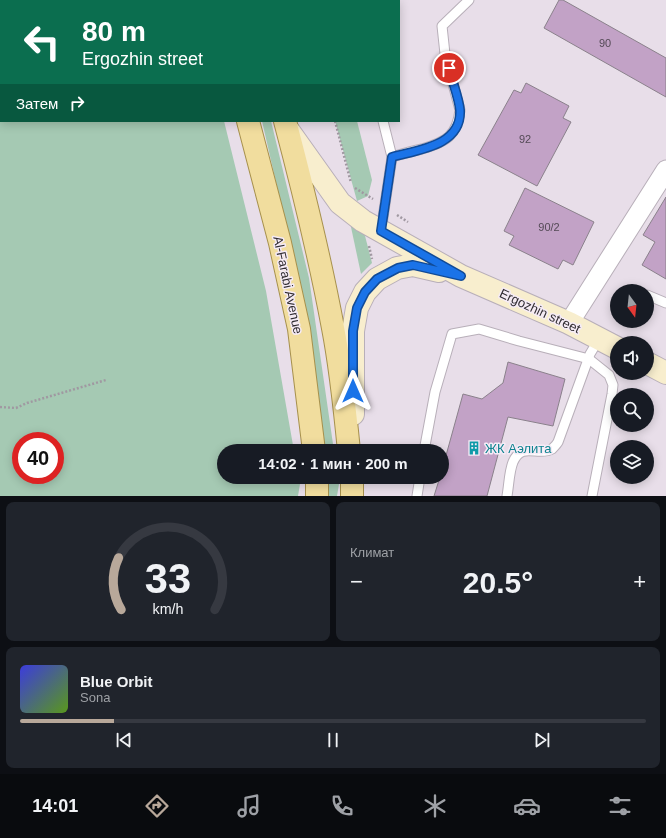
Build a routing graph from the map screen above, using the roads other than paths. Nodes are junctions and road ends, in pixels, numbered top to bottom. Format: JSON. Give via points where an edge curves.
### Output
{"nodes":[{"id":1,"x":469,"y":0,"type":"edge"},
{"id":2,"x":248,"y":122,"type":"edge"},
{"id":3,"x":383,"y":122,"type":"edge"},
{"id":4,"x":287,"y":124,"type":"edge"},
{"id":5,"x":392,"y":157,"type":"junction"},
{"id":6,"x":666,"y":170,"type":"edge"},
{"id":7,"x":375,"y":237,"type":"junction"},
{"id":8,"x":461,"y":276,"type":"junction"},
{"id":9,"x":654,"y":298,"type":"edge"},
{"id":10,"x":666,"y":303,"type":"edge"},
{"id":11,"x":569,"y":323,"type":"junction"},
{"id":12,"x":608,"y":344,"type":"edge"},
{"id":13,"x":589,"y":359,"type":"junction"},
{"id":14,"x":654,"y":367,"type":"edge"},
{"id":15,"x":666,"y":373,"type":"edge"},
{"id":16,"x":313,"y":444,"type":"edge"},
{"id":17,"x":348,"y":444,"type":"edge"},
{"id":18,"x":352,"y":444,"type":"edge"},
{"id":19,"x":425,"y":444,"type":"edge"},
{"id":20,"x":317,"y":484,"type":"edge"},
{"id":21,"x":419,"y":484,"type":"edge"},
{"id":22,"x":317,"y":496,"type":"edge"},
{"id":23,"x":417,"y":496,"type":"edge"},
{"id":24,"x":508,"y":496,"type":"edge"},
{"id":25,"x":592,"y":496,"type":"edge"}],
"edges":[{"from":1,"to":5,"type":"lane","via":[[442,26],[460,110],[453,133],[437,145]]},
{"from":2,"to":16,"type":"main road","name":"Al-Farabi Avenue","via":[[280,243],[299,329]]},
{"from":3,"to":5,"type":"lane"},
{"from":4,"to":7,"type":"street","name":"Ergozhin street","via":[[340,203],[363,221]]},
{"from":4,"to":17,"type":"main road","via":[[333,328]]},
{"from":5,"to":7,"type":"lane"},
{"from":6,"to":11,"type":"street"},
{"from":7,"to":8,"type":"street","name":"Ergozhin street"},
{"from":8,"to":11,"type":"street","name":"Ergozhin street"},
{"from":8,"to":18,"type":"street","name":"Ergozhin street","via":[[413,265],[398,268],[377,279],[365,292],[357,308],[353,331]]},
{"from":9,"to":10,"type":"lane"},
{"from":11,"to":12,"type":"street","name":"Ergozhin street"},
{"from":12,"to":13,"type":"lane","via":[[593,347]]},
{"from":13,"to":19,"type":"lane","via":[[479,329],[452,334],[434,392]]},
{"from":13,"to":24,"type":"lane","via":[[558,442],[552,449],[524,450],[517,455],[513,463]]},
{"from":13,"to":25,"type":"lane","via":[[609,375],[613,385]]},
{"from":14,"to":15,"type":"street"},
{"from":20,"to":22,"type":"main road"},
{"from":21,"to":23,"type":"lane"}]}
